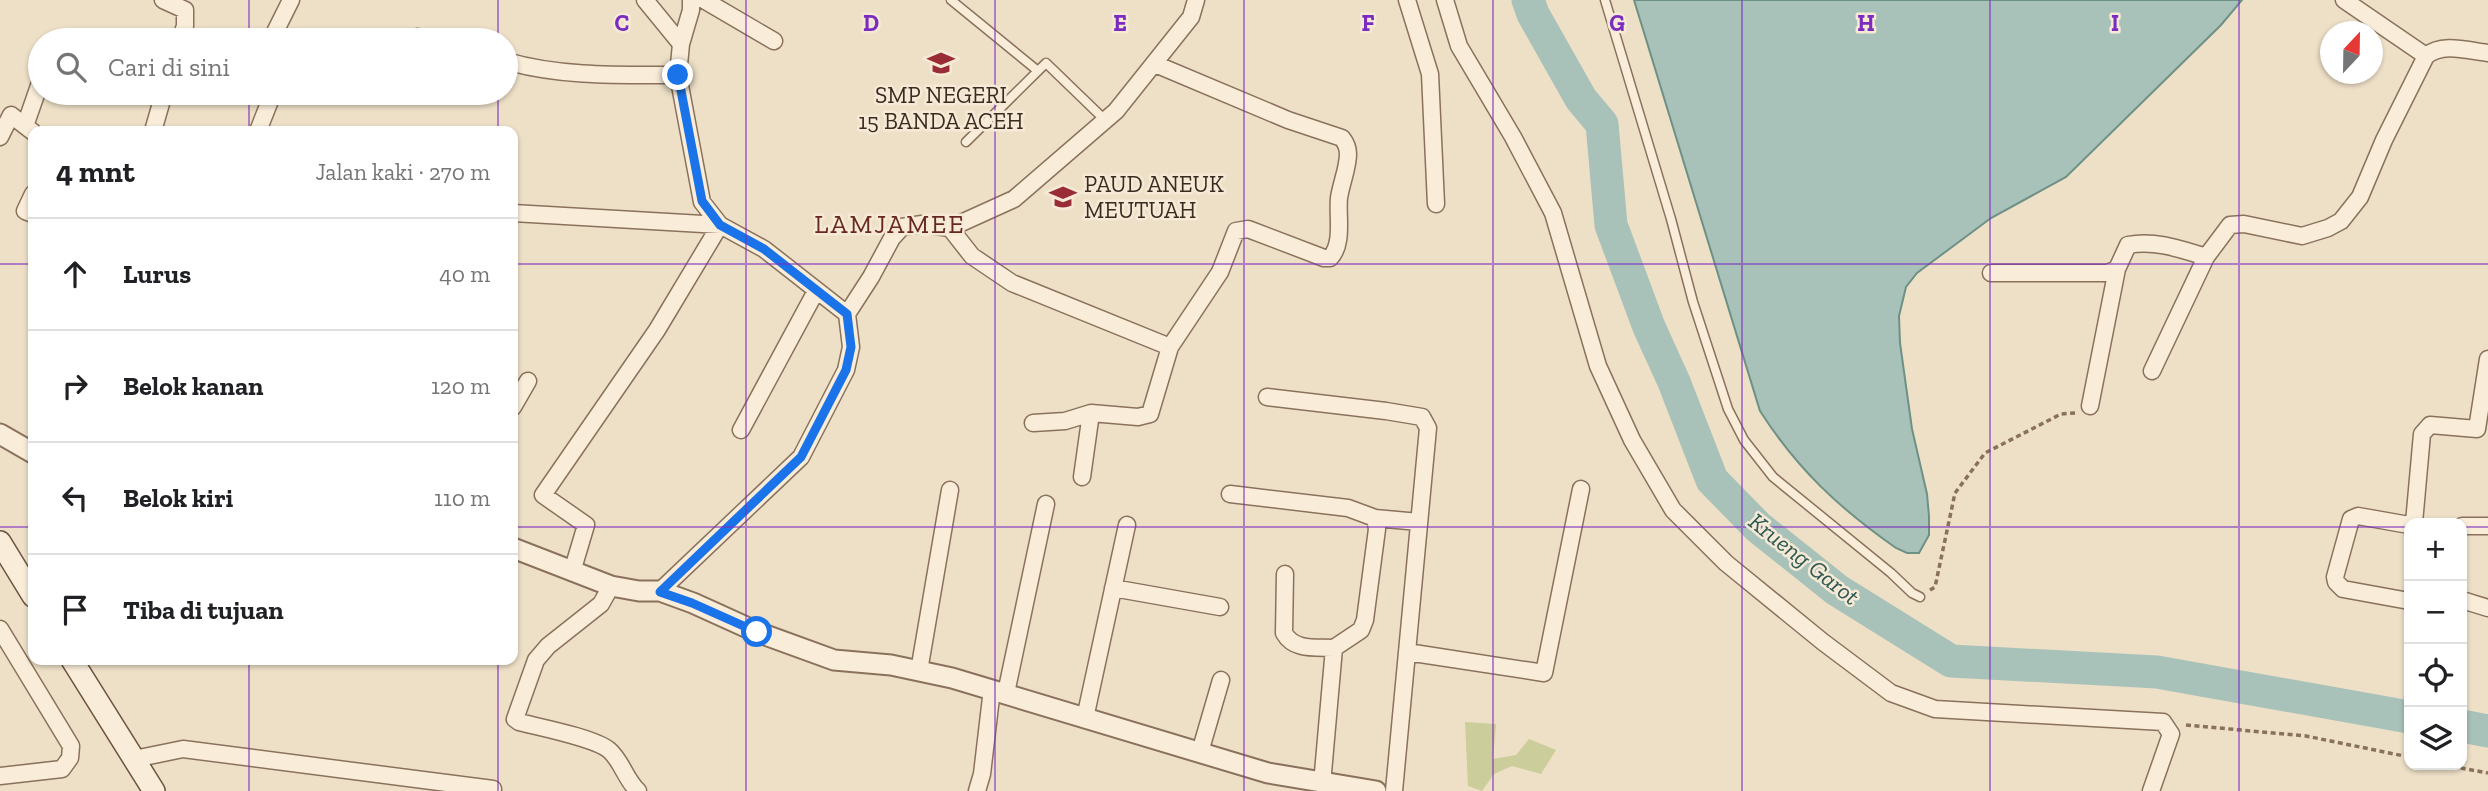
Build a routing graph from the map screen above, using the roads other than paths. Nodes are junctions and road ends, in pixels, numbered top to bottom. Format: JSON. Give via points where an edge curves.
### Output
{"nodes":[{"id":1,"x":163,"y":0,"type":"edge"},
{"id":2,"x":291,"y":0,"type":"edge"},
{"id":3,"x":645,"y":0,"type":"edge"},
{"id":4,"x":691,"y":0,"type":"edge"},
{"id":5,"x":704,"y":0,"type":"edge"},
{"id":6,"x":951,"y":0,"type":"edge"},
{"id":7,"x":1196,"y":0,"type":"edge"},
{"id":8,"x":1407,"y":0,"type":"edge"},
{"id":9,"x":1445,"y":0,"type":"edge"},
{"id":10,"x":1605,"y":0,"type":"edge"},
{"id":11,"x":2344,"y":0,"type":"edge"},
{"id":12,"x":187,"y":5,"type":"edge"},
{"id":13,"x":184,"y":28,"type":"edge"},
{"id":14,"x":277,"y":28,"type":"edge"},
{"id":15,"x":774,"y":41,"type":"dead end"},
{"id":16,"x":681,"y":44,"type":"junction"},
{"id":17,"x":2488,"y":53,"type":"edge"},
{"id":18,"x":2426,"y":56,"type":"junction"},
{"id":19,"x":518,"y":64,"type":"edge"},
{"id":20,"x":1155,"y":64,"type":"junction"},
{"id":21,"x":1038,"y":71,"type":"junction"},
{"id":22,"x":678,"y":75,"type":"junction"},
{"id":23,"x":35,"y":105,"type":"edge"},
{"id":24,"x":161,"y":105,"type":"edge"},
{"id":25,"x":268,"y":105,"type":"edge"},
{"id":26,"x":1105,"y":120,"type":"junction"},
{"id":27,"x":30,"y":126,"type":"edge"},
{"id":28,"x":154,"y":126,"type":"edge"},
{"id":29,"x":260,"y":126,"type":"edge"},
{"id":30,"x":28,"y":128,"type":"edge"},
{"id":31,"x":0,"y":137,"type":"edge"},
{"id":32,"x":966,"y":142,"type":"dead end"},
{"id":33,"x":1436,"y":204,"type":"dead end"},
{"id":34,"x":518,"y":213,"type":"edge"},
{"id":35,"x":720,"y":225,"type":"junction"},
{"id":36,"x":950,"y":228,"type":"junction"},
{"id":37,"x":2206,"y":257,"type":"junction"},
{"id":38,"x":2118,"y":269,"type":"junction"},
{"id":39,"x":1991,"y":274,"type":"dead end"},
{"id":40,"x":816,"y":291,"type":"junction"},
{"id":41,"x":847,"y":314,"type":"junction"},
{"id":42,"x":1170,"y":346,"type":"junction"},
{"id":43,"x":2488,"y":359,"type":"edge"},
{"id":44,"x":2152,"y":371,"type":"dead end"},
{"id":45,"x":528,"y":381,"type":"dead end"},
{"id":46,"x":1267,"y":397,"type":"dead end"},
{"id":47,"x":518,"y":398,"type":"edge"},
{"id":48,"x":2090,"y":406,"type":"road end"},
{"id":49,"x":1091,"y":413,"type":"junction"},
{"id":50,"x":1033,"y":424,"type":"dead end"},
{"id":51,"x":741,"y":430,"type":"dead end"},
{"id":52,"x":2483,"y":430,"type":"edge"},
{"id":53,"x":0,"y":434,"type":"edge"},
{"id":54,"x":28,"y":450,"type":"edge"},
{"id":55,"x":1082,"y":477,"type":"dead end"},
{"id":56,"x":1581,"y":489,"type":"dead end"},
{"id":57,"x":950,"y":490,"type":"dead end"},
{"id":58,"x":1230,"y":494,"type":"dead end"},
{"id":59,"x":1046,"y":504,"type":"dead end"},
{"id":60,"x":1375,"y":518,"type":"junction"},
{"id":61,"x":2413,"y":518,"type":"edge"},
{"id":62,"x":1419,"y":522,"type":"junction"},
{"id":63,"x":2404,"y":523,"type":"edge"},
{"id":64,"x":1126,"y":525,"type":"dead end"},
{"id":65,"x":2467,"y":526,"type":"edge"},
{"id":66,"x":2488,"y":526,"type":"edge"},
{"id":67,"x":0,"y":542,"type":"edge"},
{"id":68,"x":518,"y":550,"type":"edge"},
{"id":69,"x":572,"y":572,"type":"junction"},
{"id":70,"x":1285,"y":574,"type":"dead end"},
{"id":71,"x":611,"y":586,"type":"junction"},
{"id":72,"x":28,"y":588,"type":"edge"},
{"id":73,"x":1113,"y":588,"type":"junction"},
{"id":74,"x":660,"y":592,"type":"junction"},
{"id":75,"x":1920,"y":597,"type":"road end"},
{"id":76,"x":2404,"y":600,"type":"edge"},
{"id":77,"x":2467,"y":602,"type":"edge"},
{"id":78,"x":1220,"y":607,"type":"dead end"},
{"id":79,"x":2488,"y":608,"type":"edge"},
{"id":80,"x":0,"y":629,"type":"edge"},
{"id":81,"x":1334,"y":648,"type":"junction"},
{"id":82,"x":1407,"y":652,"type":"junction"},
{"id":83,"x":75,"y":665,"type":"edge"},
{"id":84,"x":919,"y":671,"type":"junction"},
{"id":85,"x":1221,"y":680,"type":"dead end"},
{"id":86,"x":999,"y":691,"type":"junction"},
{"id":87,"x":1085,"y":718,"type":"junction"},
{"id":88,"x":1200,"y":752,"type":"junction"},
{"id":89,"x":134,"y":759,"type":"junction"},
{"id":90,"x":0,"y":776,"type":"edge"},
{"id":91,"x":1322,"y":784,"type":"junction"},
{"id":92,"x":494,"y":789,"type":"dead end"},
{"id":93,"x":153,"y":791,"type":"edge"},
{"id":94,"x":638,"y":791,"type":"edge"},
{"id":95,"x":977,"y":791,"type":"edge"},
{"id":96,"x":1376,"y":791,"type":"edge"},
{"id":97,"x":1394,"y":791,"type":"edge"},
{"id":98,"x":2151,"y":791,"type":"edge"}],
"edges":[{"from":1,"to":12,"type":"street"},
{"from":2,"to":14,"type":"street"},
{"from":3,"to":16,"type":"street"},
{"from":4,"to":16,"type":"street"},
{"from":5,"to":15,"type":"street"},
{"from":6,"to":21,"type":"lane"},
{"from":7,"to":20,"type":"street","via":[[1191,17]]},
{"from":8,"to":33,"type":"street","via":[[1430,74]]},
{"from":9,"to":98,"type":"street","via":[[1459,46],[1553,213],[1598,366],[1632,440],[1673,510],[1726,564],[1891,693],[1935,709],[2163,722],[2171,734]]},
{"from":10,"to":75,"type":"lane","via":[[1693,302],[1728,409],[1744,440],[1773,477]]},
{"from":11,"to":18,"type":"street"},
{"from":12,"to":13,"type":"street"},
{"from":16,"to":22,"type":"street"},
{"from":17,"to":18,"type":"street","via":[[2448,48]]},
{"from":18,"to":37,"type":"street","via":[[2360,197],[2341,221],[2302,236],[2244,223],[2230,225]]},
{"from":19,"to":22,"type":"street","via":[[603,75]]},
{"from":20,"to":26,"type":"street"},
{"from":20,"to":42,"type":"street","via":[[1342,138],[1348,154],[1334,254],[1324,258],[1248,229],[1236,231],[1220,272]]},
{"from":21,"to":26,"type":"lane","via":[[1046,63]]},
{"from":21,"to":32,"type":"lane"},
{"from":22,"to":35,"type":"street","via":[[702,201]]},
{"from":23,"to":27,"type":"street"},
{"from":24,"to":28,"type":"street"},
{"from":25,"to":29,"type":"street"},
{"from":26,"to":36,"type":"street","via":[[1014,198]]},
{"from":30,"to":31,"type":"street","via":[[11,115]]},
{"from":34,"to":35,"type":"street"},
{"from":35,"to":40,"type":"street","via":[[764,249]]},
{"from":35,"to":69,"type":"street","via":[[657,330],[543,495],[586,525]]},
{"from":36,"to":41,"type":"street","via":[[902,227]]},
{"from":36,"to":42,"type":"street","via":[[972,256],[1012,282]]},
{"from":37,"to":38,"type":"street","via":[[2142,242],[2128,245]]},
{"from":37,"to":44,"type":"street"},
{"from":38,"to":39,"type":"street","via":[[2097,274]]},
{"from":38,"to":48,"type":"street"},
{"from":40,"to":41,"type":"street"},
{"from":40,"to":51,"type":"street"},
{"from":41,"to":74,"type":"street","via":[[851,347],[846,370],[801,457]]},
{"from":42,"to":49,"type":"street","via":[[1150,414]]},
{"from":43,"to":52,"type":"street"},
{"from":45,"to":47,"type":"street"},
{"from":46,"to":62,"type":"street","via":[[1422,417],[1428,428]]},
{"from":49,"to":50,"type":"street"},
{"from":49,"to":55,"type":"street"},
{"from":52,"to":61,"type":"street","via":[[2425,428]]},
{"from":53,"to":54,"type":"street"},
{"from":56,"to":82,"type":"street","via":[[1544,673]]},
{"from":57,"to":84,"type":"street"},
{"from":58,"to":60,"type":"street","via":[[1348,508]]},
{"from":59,"to":86,"type":"street"},
{"from":60,"to":62,"type":"street"},
{"from":60,"to":81,"type":"street","via":[[1365,620],[1361,630]]},
{"from":62,"to":82,"type":"street"},
{"from":63,"to":76,"type":"street","via":[[2351,519],[2335,577],[2343,589]]},
{"from":64,"to":73,"type":"street"},
{"from":65,"to":66,"type":"street"},
{"from":67,"to":72,"type":"main road"},
{"from":68,"to":69,"type":"street"},
{"from":69,"to":71,"type":"street"},
{"from":70,"to":81,"type":"street","via":[[1284,633],[1289,641],[1297,646]]},
{"from":71,"to":74,"type":"street"},
{"from":71,"to":94,"type":"street","via":[[601,604],[536,660],[515,719],[609,750],[628,783]]},
{"from":73,"to":78,"type":"street"},
{"from":73,"to":87,"type":"street"},
{"from":74,"to":84,"type":"street","via":[[834,660]]},
{"from":77,"to":79,"type":"street"},
{"from":80,"to":90,"type":"street","via":[[71,747],[62,769]]},
{"from":81,"to":91,"type":"street"},
{"from":82,"to":97,"type":"street"},
{"from":83,"to":89,"type":"main road"},
{"from":84,"to":86,"type":"street"},
{"from":85,"to":88,"type":"street"},
{"from":86,"to":87,"type":"street"},
{"from":86,"to":95,"type":"street"},
{"from":87,"to":88,"type":"street"},
{"from":88,"to":91,"type":"street"},
{"from":89,"to":92,"type":"street","via":[[183,748]]},
{"from":89,"to":93,"type":"main road"},
{"from":91,"to":96,"type":"street"}]}
